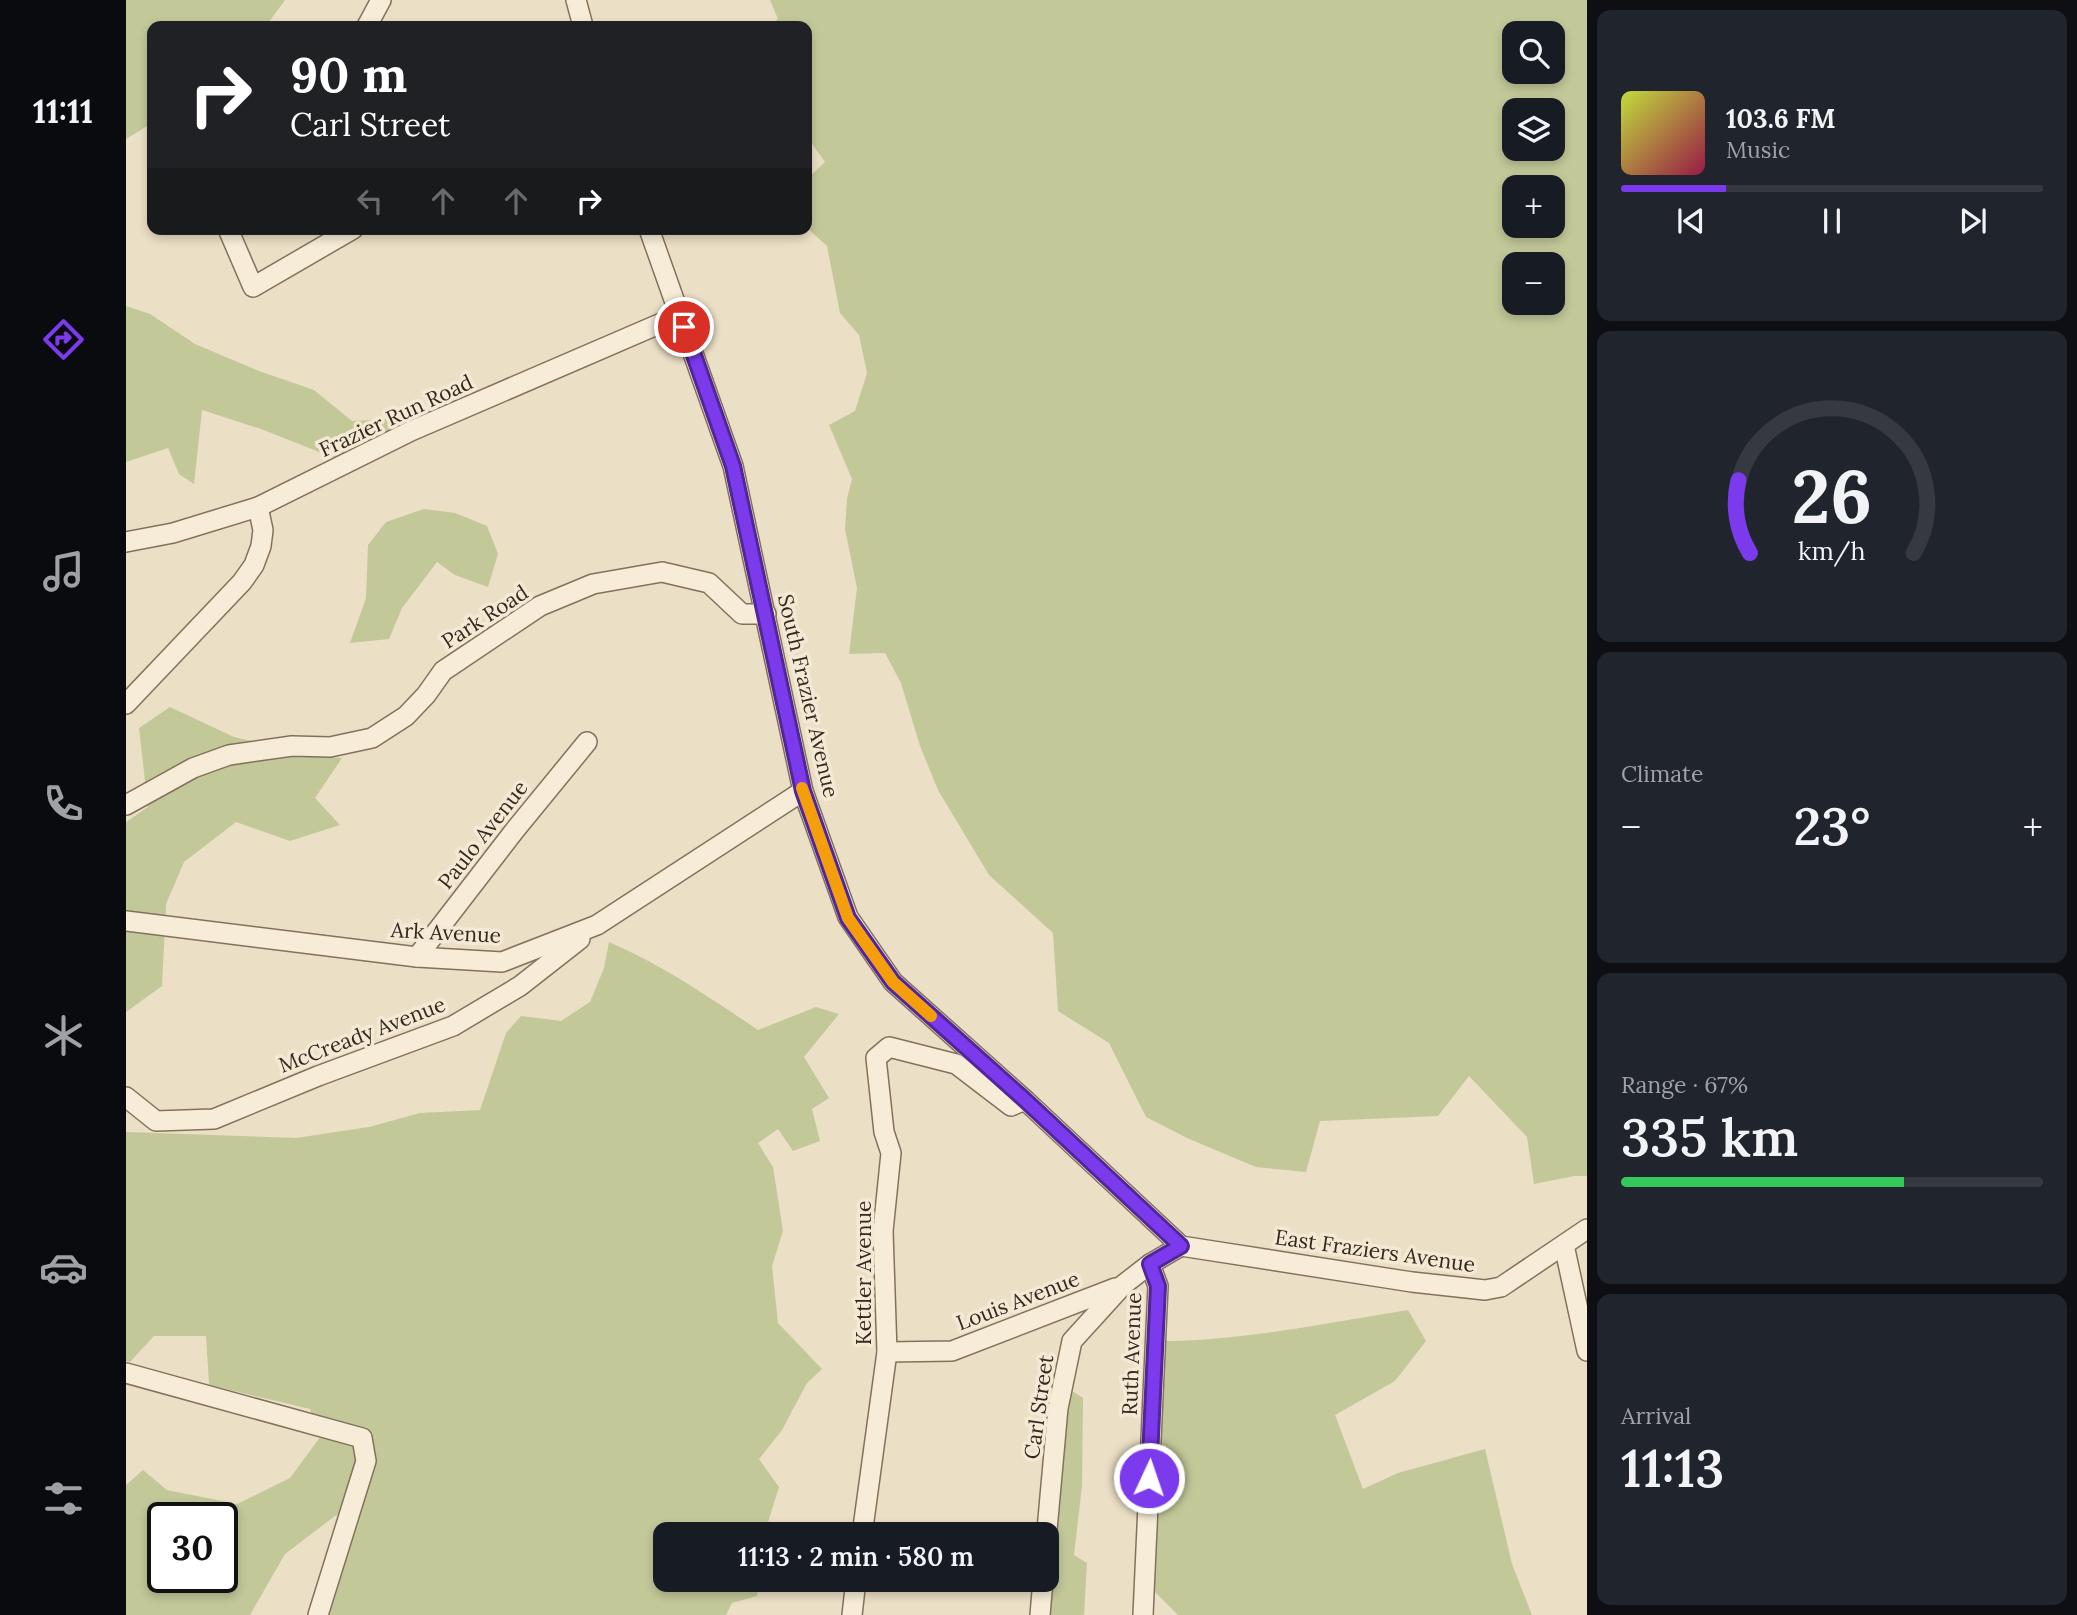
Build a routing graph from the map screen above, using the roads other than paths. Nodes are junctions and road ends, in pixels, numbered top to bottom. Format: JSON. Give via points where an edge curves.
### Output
{"nodes":[{"id":1,"x":381,"y":0,"type":"edge"},
{"id":2,"x":576,"y":0,"type":"edge"},
{"id":3,"x":370,"y":21,"type":"edge"},
{"id":4,"x":582,"y":21,"type":"edge"},
{"id":5,"x":231,"y":235,"type":"edge"},
{"id":6,"x":343,"y":235,"type":"edge"},
{"id":7,"x":651,"y":235,"type":"edge"},
{"id":8,"x":680,"y":315,"type":"junction"},
{"id":9,"x":258,"y":507,"type":"junction"},
{"id":10,"x":126,"y":542,"type":"edge"},
{"id":11,"x":766,"y":614,"type":"junction"},
{"id":12,"x":126,"y":705,"type":"edge"},
{"id":13,"x":587,"y":742,"type":"dead end"},
{"id":14,"x":803,"y":791,"type":"junction"},
{"id":15,"x":126,"y":805,"type":"edge"},
{"id":16,"x":126,"y":922,"type":"edge"},
{"id":17,"x":597,"y":925,"type":"junction"},
{"id":18,"x":417,"y":957,"type":"junction"},
{"id":19,"x":126,"y":1097,"type":"edge"},
{"id":20,"x":1025,"y":1100,"type":"junction"},
{"id":21,"x":1587,"y":1229,"type":"edge"},
{"id":22,"x":1564,"y":1245,"type":"junction"},
{"id":23,"x":1181,"y":1246,"type":"junction"},
{"id":24,"x":1150,"y":1264,"type":"junction"},
{"id":25,"x":1122,"y":1284,"type":"junction"},
{"id":26,"x":1587,"y":1351,"type":"edge"},
{"id":27,"x":887,"y":1352,"type":"junction"},
{"id":28,"x":126,"y":1374,"type":"edge"},
{"id":29,"x":864,"y":1522,"type":"edge"},
{"id":30,"x":1048,"y":1522,"type":"edge"},
{"id":31,"x":855,"y":1592,"type":"edge"},
{"id":32,"x":1042,"y":1592,"type":"edge"},
{"id":33,"x":318,"y":1615,"type":"edge"},
{"id":34,"x":852,"y":1615,"type":"edge"},
{"id":35,"x":1040,"y":1615,"type":"edge"},
{"id":36,"x":1143,"y":1615,"type":"edge"}],
"edges":[{"from":1,"to":3,"type":"street"},
{"from":2,"to":4,"type":"street"},
{"from":5,"to":6,"type":"street","via":[[253,287]]},
{"from":7,"to":8,"type":"street","name":"South Frazier Avenue"},
{"from":8,"to":9,"type":"street","name":"Frazier Run Road","via":[[411,431]]},
{"from":8,"to":11,"type":"street","name":"South Frazier Avenue","via":[[733,466]]},
{"from":9,"to":10,"type":"street","name":"Frazier Run Road"},
{"from":9,"to":12,"type":"street","via":[[263,530],[254,565]]},
{"from":11,"to":14,"type":"street","name":"South Frazier Avenue"},
{"from":11,"to":15,"type":"street","name":"Park Road","via":[[742,614],[709,583],[662,572],[593,584],[540,606],[443,671],[406,716],[372,738],[330,747],[292,746],[229,755],[193,768]]},
{"from":13,"to":18,"type":"street","name":"Paulo Avenue"},
{"from":14,"to":17,"type":"street","name":"Ark Avenue"},
{"from":14,"to":20,"type":"street","name":"South Frazier Avenue","via":[[848,918],[893,982]]},
{"from":16,"to":18,"type":"street","name":"Ark Avenue"},
{"from":17,"to":18,"type":"street","name":"Ark Avenue","via":[[502,962]]},
{"from":17,"to":19,"type":"street","name":"McCready Avenue","via":[[520,986],[453,1026],[214,1119],[156,1121]]},
{"from":20,"to":23,"type":"street","name":"South Frazier Avenue"},
{"from":20,"to":27,"type":"street","name":"Kettler Avenue","via":[[1011,1106],[956,1064],[889,1046],[876,1058],[884,1132],[891,1153],[883,1231]]},
{"from":21,"to":22,"type":"street","name":"East Fraziers Avenue"},
{"from":22,"to":23,"type":"street","name":"East Fraziers Avenue","via":[[1502,1287],[1485,1290]]},
{"from":22,"to":26,"type":"street"},
{"from":23,"to":24,"type":"street","name":"Carl Street"},
{"from":24,"to":25,"type":"street","name":"Carl Street"},
{"from":24,"to":36,"type":"street","name":"Ruth Avenue","via":[[1158,1286]]},
{"from":25,"to":27,"type":"street","name":"Louis Avenue","via":[[951,1351]]},
{"from":25,"to":30,"type":"street","name":"Carl Street","via":[[1072,1341],[1058,1408]]},
{"from":27,"to":29,"type":"street","name":"Kettler Avenue"},
{"from":28,"to":33,"type":"street","via":[[362,1438],[366,1461]]},
{"from":31,"to":34,"type":"street"},
{"from":32,"to":35,"type":"street"}]}
